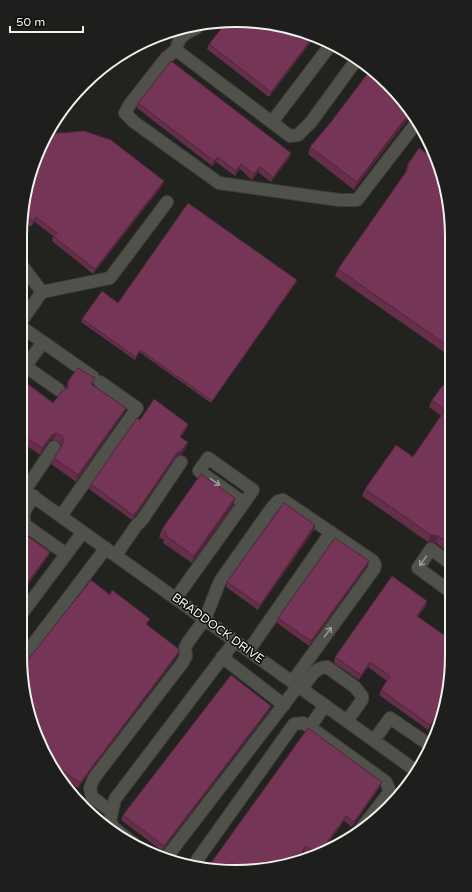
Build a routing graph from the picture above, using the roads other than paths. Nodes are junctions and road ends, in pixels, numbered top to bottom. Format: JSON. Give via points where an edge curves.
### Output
{"nodes":[{"id":1,"x":184,"y":34,"type":"edge"},
{"id":2,"x":328,"y":49,"type":"edge"},
{"id":3,"x":176,"y":50,"type":"junction"},
{"id":4,"x":354,"y":63,"type":"edge"},
{"id":5,"x":272,"y":122,"type":"junction"},
{"id":6,"x":414,"y":126,"type":"edge"},
{"id":7,"x":167,"y":202,"type":"dead end"},
{"id":8,"x":27,"y":272,"type":"edge"},
{"id":9,"x":42,"y":292,"type":"junction"},
{"id":10,"x":27,"y":314,"type":"edge"},
{"id":11,"x":27,"y":330,"type":"edge"},
{"id":12,"x":43,"y":342,"type":"junction"},
{"id":13,"x":27,"y":364,"type":"edge"},
{"id":14,"x":27,"y":372,"type":"edge"},
{"id":15,"x":59,"y":390,"type":"dead end"},
{"id":16,"x":54,"y":447,"type":"dead end"},
{"id":17,"x":208,"y":458,"type":"dead end"},
{"id":18,"x":181,"y":462,"type":"dead end"},
{"id":19,"x":27,"y":489,"type":"edge"},
{"id":20,"x":27,"y":492,"type":"edge"},
{"id":21,"x":61,"y":516,"type":"junction"},
{"id":22,"x":27,"y":526,"type":"edge"},
{"id":23,"x":83,"y":532,"type":"junction"},
{"id":24,"x":330,"y":532,"type":"junction"},
{"id":25,"x":106,"y":548,"type":"junction"},
{"id":26,"x":66,"y":554,"type":"junction"},
{"id":27,"x":116,"y":555,"type":"junction"},
{"id":28,"x":445,"y":560,"type":"edge"},
{"id":29,"x":445,"y":588,"type":"edge"},
{"id":30,"x":176,"y":598,"type":"junction"},
{"id":31,"x":27,"y":607,"type":"edge"},
{"id":32,"x":205,"y":619,"type":"junction"},
{"id":33,"x":235,"y":641,"type":"junction"},
{"id":34,"x":249,"y":650,"type":"junction"},
{"id":35,"x":27,"y":652,"type":"edge"},
{"id":36,"x":222,"y":657,"type":"junction"},
{"id":37,"x":298,"y":686,"type":"junction"},
{"id":38,"x":284,"y":704,"type":"junction"},
{"id":39,"x":325,"y":705,"type":"junction"},
{"id":40,"x":347,"y":721,"type":"junction"},
{"id":41,"x":310,"y":727,"type":"junction"},
{"id":42,"x":374,"y":740,"type":"junction"},
{"id":43,"x":426,"y":742,"type":"edge"},
{"id":44,"x":412,"y":768,"type":"edge"},
{"id":45,"x":112,"y":812,"type":"junction"},
{"id":46,"x":372,"y":815,"type":"edge"},
{"id":47,"x":112,"y":824,"type":"edge"},
{"id":48,"x":169,"y":854,"type":"dead end"},
{"id":49,"x":197,"y":860,"type":"dead end"}],
"edges":[{"from":1,"to":3,"type":"street","via":[[178,41]]},
{"from":2,"to":5,"type":"street"},
{"from":3,"to":5,"type":"street"},
{"from":3,"to":6,"type":"street","via":[[166,58],[125,113],[218,183],[339,200],[356,200]]},
{"from":4,"to":5,"type":"street","via":[[311,122],[298,135],[290,136]]},
{"from":7,"to":9,"type":"street","via":[[110,278]]},
{"from":8,"to":9,"type":"street"},
{"from":9,"to":10,"type":"street"},
{"from":11,"to":12,"type":"street"},
{"from":12,"to":13,"type":"street"},
{"from":12,"to":21,"type":"street","via":[[137,408]]},
{"from":14,"to":15,"type":"street"},
{"from":16,"to":19,"type":"street"},
{"from":17,"to":30,"type":"street","via":[[253,490]]},
{"from":18,"to":27,"type":"street"},
{"from":20,"to":21,"type":"street","name":"BRADDOCK DRIVE"},
{"from":21,"to":23,"type":"street","name":"BRADDOCK DRIVE"},
{"from":22,"to":26,"type":"street"},
{"from":23,"to":25,"type":"street","name":"BRADDOCK DRIVE"},
{"from":23,"to":26,"type":"street"},
{"from":24,"to":32,"type":"street","via":[[283,500],[278,501],[220,581]]},
{"from":24,"to":34,"type":"street"},
{"from":37,"to":24,"type":"street","one_way":true,"via":[[305,664],[375,565],[373,561]]},
{"from":25,"to":27,"type":"street","name":"BRADDOCK DRIVE"},
{"from":25,"to":35,"type":"street"},
{"from":26,"to":31,"type":"street"},
{"from":27,"to":30,"type":"street","name":"BRADDOCK DRIVE"},
{"from":28,"to":29,"type":"street","one_way":true,"via":[[431,550],[418,568]]},
{"from":30,"to":32,"type":"street","name":"BRADDOCK DRIVE"},
{"from":32,"to":33,"type":"street","name":"BRADDOCK DRIVE"},
{"from":32,"to":45,"type":"street","via":[[188,642],[183,662],[94,778],[90,788],[92,797]]},
{"from":33,"to":34,"type":"street","name":"BRADDOCK DRIVE"},
{"from":33,"to":36,"type":"street"},
{"from":34,"to":37,"type":"street","name":"BRADDOCK DRIVE"},
{"from":36,"to":38,"type":"street"},
{"from":36,"to":45,"type":"street","via":[[115,799]]},
{"from":37,"to":38,"type":"street"},
{"from":37,"to":39,"type":"street","name":"BRADDOCK DRIVE"},
{"from":37,"to":40,"type":"street","via":[[322,667],[327,667],[350,683],[362,696],[362,700]]},
{"from":38,"to":48,"type":"street"},
{"from":39,"to":40,"type":"street","name":"BRADDOCK DRIVE"},
{"from":39,"to":41,"type":"street"},
{"from":40,"to":42,"type":"street","name":"BRADDOCK DRIVE"},
{"from":41,"to":46,"type":"street","via":[[386,782],[388,794]]},
{"from":41,"to":49,"type":"street","via":[[303,723],[294,724]]},
{"from":42,"to":43,"type":"street","via":[[390,718]]},
{"from":42,"to":44,"type":"street","name":"BRADDOCK DRIVE"},
{"from":45,"to":47,"type":"street"}]}
